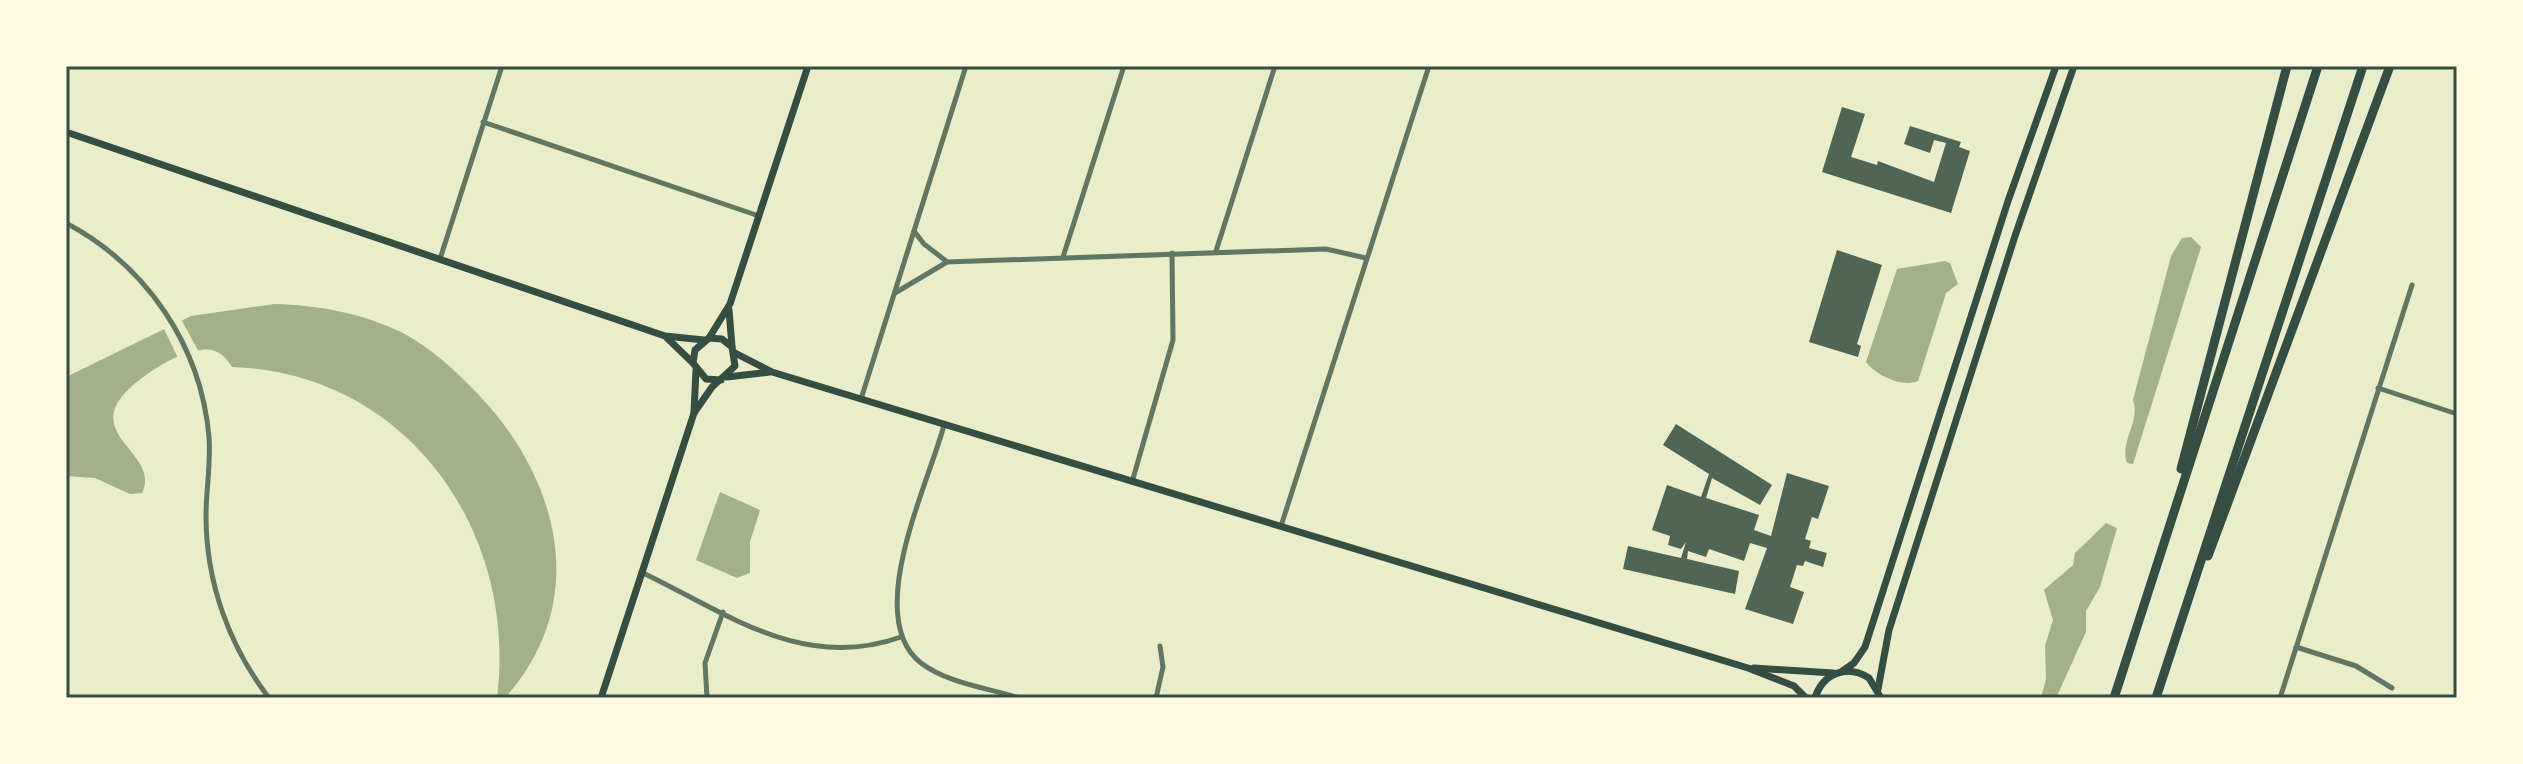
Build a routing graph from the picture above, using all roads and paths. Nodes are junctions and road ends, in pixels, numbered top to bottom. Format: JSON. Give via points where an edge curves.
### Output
{"nodes":[{"id":1,"x":502,"y":66,"type":"edge"},
{"id":2,"x":808,"y":66,"type":"edge"},
{"id":3,"x":966,"y":66,"type":"edge"},
{"id":4,"x":1124,"y":66,"type":"edge"},
{"id":5,"x":1275,"y":66,"type":"edge"},
{"id":6,"x":1429,"y":66,"type":"edge"},
{"id":7,"x":2056,"y":66,"type":"edge"},
{"id":8,"x":2074,"y":66,"type":"edge"},
{"id":9,"x":2287,"y":66,"type":"edge"},
{"id":10,"x":2318,"y":66,"type":"edge"},
{"id":11,"x":2363,"y":66,"type":"edge"},
{"id":12,"x":2390,"y":66,"type":"edge"},
{"id":13,"x":483,"y":122,"type":"junction"},
{"id":14,"x":66,"y":132,"type":"edge"},
{"id":15,"x":759,"y":216,"type":"junction"},
{"id":16,"x":66,"y":223,"type":"edge"},
{"id":17,"x":914,"y":231,"type":"junction"},
{"id":18,"x":1216,"y":251,"type":"junction"},
{"id":19,"x":1172,"y":253,"type":"junction"},
{"id":20,"x":1063,"y":257,"type":"junction"},
{"id":21,"x":1366,"y":258,"type":"junction"},
{"id":22,"x":439,"y":260,"type":"junction"},
{"id":23,"x":947,"y":262,"type":"junction"},
{"id":24,"x":2412,"y":285,"type":"dead end"},
{"id":25,"x":895,"y":293,"type":"junction"},
{"id":26,"x":730,"y":304,"type":"junction"},
{"id":27,"x":665,"y":336,"type":"junction"},
{"id":28,"x":707,"y":339,"type":"junction"},
{"id":29,"x":734,"y":350,"type":"junction"},
{"id":30,"x":694,"y":366,"type":"junction"},
{"id":31,"x":772,"y":372,"type":"junction"},
{"id":32,"x":724,"y":379,"type":"junction"},
{"id":33,"x":2378,"y":388,"type":"junction"},
{"id":34,"x":861,"y":399,"type":"junction"},
{"id":35,"x":694,"y":413,"type":"junction"},
{"id":36,"x":2457,"y":414,"type":"edge"},
{"id":37,"x":944,"y":425,"type":"junction"},
{"id":38,"x":1132,"y":482,"type":"junction"},
{"id":39,"x":1280,"y":527,"type":"junction"},
{"id":40,"x":2161,"y":550,"type":"junction"},
{"id":41,"x":641,"y":572,"type":"junction"},
{"id":42,"x":723,"y":612,"type":"junction"},
{"id":43,"x":2182,"y":618,"type":"junction"},
{"id":44,"x":901,"y":637,"type":"junction"},
{"id":45,"x":1160,"y":646,"type":"dead end"},
{"id":46,"x":2296,"y":647,"type":"junction"},
{"id":47,"x":1748,"y":668,"type":"junction"},
{"id":48,"x":1838,"y":672,"type":"junction"},
{"id":49,"x":2392,"y":688,"type":"dead end"},
{"id":50,"x":1881,"y":695,"type":"edge"},
{"id":51,"x":269,"y":698,"type":"edge"},
{"id":52,"x":601,"y":698,"type":"edge"},
{"id":53,"x":707,"y":698,"type":"edge"},
{"id":54,"x":1019,"y":698,"type":"edge"},
{"id":55,"x":1156,"y":698,"type":"edge"},
{"id":56,"x":1806,"y":698,"type":"edge"},
{"id":57,"x":1815,"y":698,"type":"edge"},
{"id":58,"x":2114,"y":698,"type":"edge"},
{"id":59,"x":2156,"y":698,"type":"edge"},
{"id":60,"x":2280,"y":698,"type":"edge"}],
"edges":[{"from":1,"to":13,"type":"street"},
{"from":2,"to":15,"type":"main road"},
{"from":3,"to":17,"type":"street"},
{"from":4,"to":20,"type":"street"},
{"from":5,"to":18,"type":"street"},
{"from":6,"to":21,"type":"street"},
{"from":7,"to":48,"type":"main road","via":[[1865,647],[1852,665]]},
{"from":8,"to":50,"type":"main road","via":[[1889,630]]},
{"from":9,"to":40,"type":"highway"},
{"from":10,"to":40,"type":"highway"},
{"from":11,"to":43,"type":"highway"},
{"from":12,"to":43,"type":"highway","via":[[2239,479]]},
{"from":13,"to":15,"type":"street"},
{"from":13,"to":22,"type":"street"},
{"from":14,"to":22,"type":"main road"},
{"from":15,"to":26,"type":"main road"},
{"from":16,"to":51,"type":"street","via":[[121,260],[161,307],[184,345],[198,381],[209,439],[207,527],[214,584],[235,643]]},
{"from":17,"to":23,"type":"street"},
{"from":17,"to":25,"type":"street"},
{"from":18,"to":19,"type":"street"},
{"from":18,"to":21,"type":"street","via":[[1334,249]]},
{"from":19,"to":20,"type":"street"},
{"from":19,"to":38,"type":"street","via":[[1172,350]]},
{"from":20,"to":23,"type":"street"},
{"from":21,"to":39,"type":"street"},
{"from":22,"to":27,"type":"main road"},
{"from":23,"to":25,"type":"street"},
{"from":24,"to":33,"type":"street"},
{"from":25,"to":34,"type":"street"},
{"from":26,"to":28,"type":"main road"},
{"from":26,"to":29,"type":"main road"},
{"from":27,"to":28,"type":"main road"},
{"from":27,"to":30,"type":"main road"},
{"from":28,"to":29,"type":"main road","via":[[722,339]]},
{"from":28,"to":30,"type":"main road","via":[[695,350]]},
{"from":29,"to":31,"type":"main road"},
{"from":29,"to":32,"type":"main road","via":[[735,366]]},
{"from":30,"to":32,"type":"main road","via":[[706,379]]},
{"from":30,"to":35,"type":"main road"},
{"from":31,"to":32,"type":"main road"},
{"from":31,"to":34,"type":"main road"},
{"from":32,"to":35,"type":"main road"},
{"from":33,"to":36,"type":"street"},
{"from":33,"to":46,"type":"street"},
{"from":34,"to":37,"type":"main road"},
{"from":35,"to":41,"type":"main road"},
{"from":37,"to":38,"type":"main road"},
{"from":37,"to":44,"type":"street","via":[[919,501],[898,594]]},
{"from":38,"to":39,"type":"main road"},
{"from":39,"to":47,"type":"main road"},
{"from":40,"to":58,"type":"highway"},
{"from":41,"to":42,"type":"street"},
{"from":41,"to":52,"type":"main road"},
{"from":42,"to":44,"type":"street","via":[[807,647],[839,649]]},
{"from":42,"to":53,"type":"street","via":[[705,663]]},
{"from":43,"to":59,"type":"highway"},
{"from":44,"to":54,"type":"street","via":[[934,671]]},
{"from":45,"to":55,"type":"street","via":[[1163,667]]},
{"from":46,"to":49,"type":"street","via":[[2356,666]]},
{"from":46,"to":60,"type":"street"},
{"from":47,"to":48,"type":"main road"},
{"from":47,"to":56,"type":"main road","via":[[1794,686]]},
{"from":48,"to":50,"type":"main road","via":[[1863,674]]},
{"from":48,"to":57,"type":"main road","via":[[1822,684]]}]}
